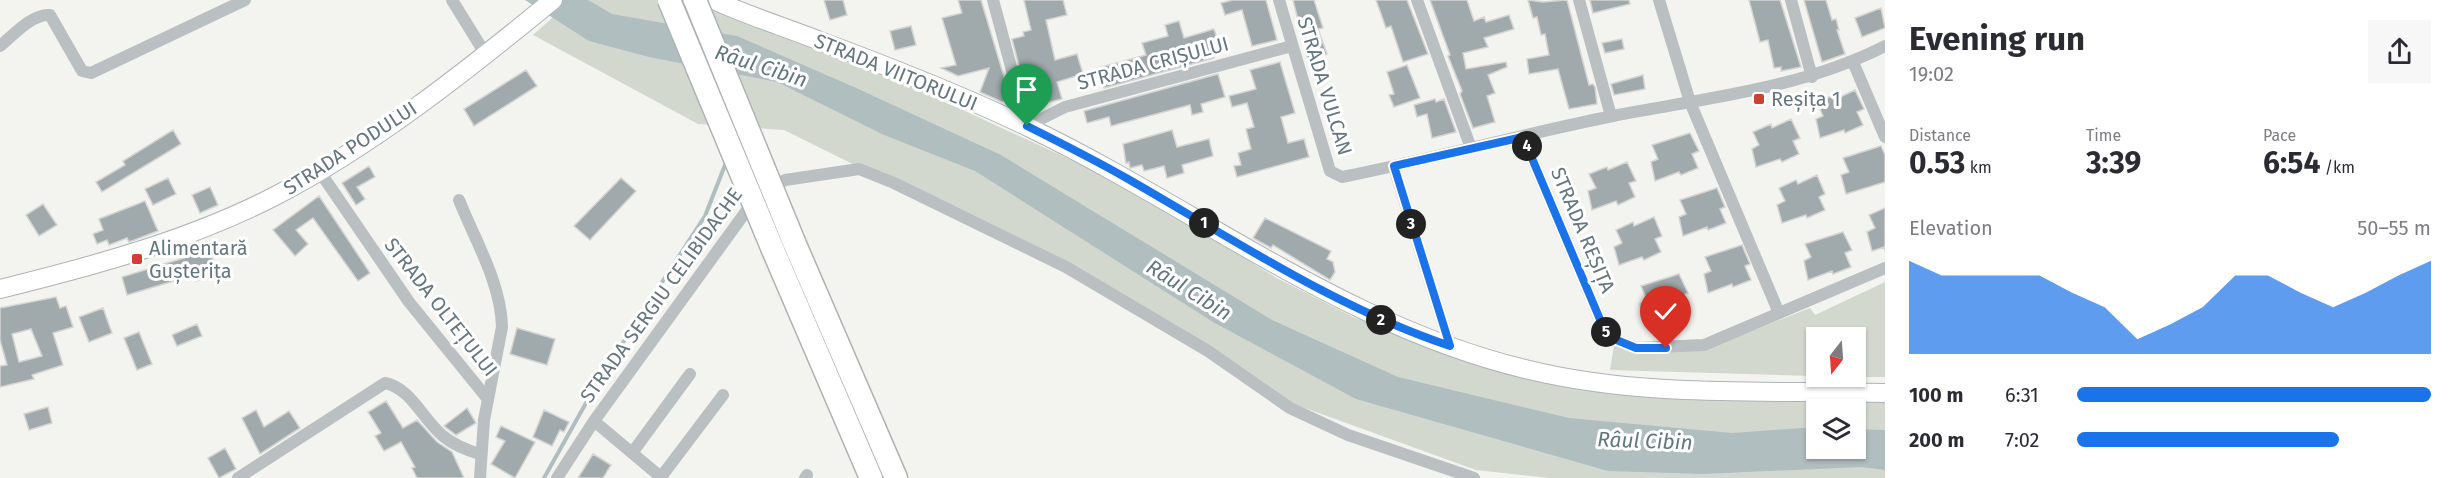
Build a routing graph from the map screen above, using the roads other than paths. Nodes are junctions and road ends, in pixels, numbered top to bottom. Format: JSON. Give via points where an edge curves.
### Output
{"nodes":[{"id":1,"x":245,"y":0,"type":"edge"},
{"id":2,"x":452,"y":0,"type":"edge"},
{"id":3,"x":553,"y":0,"type":"edge"},
{"id":4,"x":669,"y":0,"type":"edge"},
{"id":5,"x":695,"y":0,"type":"edge"},
{"id":6,"x":714,"y":0,"type":"edge"},
{"id":7,"x":993,"y":0,"type":"edge"},
{"id":8,"x":1279,"y":0,"type":"edge"},
{"id":9,"x":1417,"y":0,"type":"edge"},
{"id":10,"x":1579,"y":0,"type":"edge"},
{"id":11,"x":1659,"y":0,"type":"edge"},
{"id":12,"x":1791,"y":0,"type":"edge"},
{"id":13,"x":0,"y":46,"type":"edge"},
{"id":14,"x":1292,"y":46,"type":"junction"},
{"id":15,"x":1885,"y":46,"type":"edge"},
{"id":16,"x":486,"y":55,"type":"junction"},
{"id":17,"x":1853,"y":62,"type":"junction"},
{"id":18,"x":1812,"y":77,"type":"junction"},
{"id":19,"x":1690,"y":102,"type":"junction"},
{"id":20,"x":1611,"y":116,"type":"junction"},
{"id":21,"x":1027,"y":126,"type":"junction"},
{"id":22,"x":1885,"y":136,"type":"edge"},
{"id":23,"x":1523,"y":137,"type":"junction"},
{"id":24,"x":1470,"y":148,"type":"junction"},
{"id":25,"x":1394,"y":166,"type":"junction"},
{"id":26,"x":320,"y":172,"type":"junction"},
{"id":27,"x":459,"y":200,"type":"dead end"},
{"id":28,"x":1885,"y":268,"type":"edge"},
{"id":29,"x":0,"y":289,"type":"edge"},
{"id":30,"x":1779,"y":313,"type":"junction"},
{"id":31,"x":1450,"y":346,"type":"junction"},
{"id":32,"x":690,"y":374,"type":"dead end"},
{"id":33,"x":1885,"y":393,"type":"edge"},
{"id":34,"x":723,"y":395,"type":"dead end"},
{"id":35,"x":487,"y":398,"type":"junction"},
{"id":36,"x":594,"y":421,"type":"junction"},
{"id":37,"x":632,"y":453,"type":"junction"},
{"id":38,"x":480,"y":454,"type":"junction"},
{"id":39,"x":238,"y":478,"type":"edge"},
{"id":40,"x":480,"y":478,"type":"edge"},
{"id":41,"x":557,"y":478,"type":"edge"},
{"id":42,"x":662,"y":478,"type":"edge"},
{"id":43,"x":871,"y":478,"type":"edge"},
{"id":44,"x":896,"y":478,"type":"edge"},
{"id":45,"x":1474,"y":478,"type":"edge"}],
"edges":[{"from":1,"to":13,"type":"street","via":[[91,73],[82,71],[50,15],[34,19]]},
{"from":2,"to":16,"type":"street"},
{"from":3,"to":16,"type":"street","name":"STRADA PODULUI"},
{"from":4,"to":43,"type":"highway","bridge":true},
{"from":5,"to":44,"type":"highway","bridge":true},
{"from":6,"to":21,"type":"street","name":"STRADA VIITORULUI","via":[[868,58]]},
{"from":7,"to":21,"type":"street"},
{"from":8,"to":14,"type":"street","name":"STRADA VULCAN"},
{"from":9,"to":24,"type":"street"},
{"from":10,"to":20,"type":"street"},
{"from":11,"to":19,"type":"street"},
{"from":12,"to":18,"type":"street"},
{"from":14,"to":21,"type":"street","name":"STRADA CRIȘULUI","via":[[1065,107]]},
{"from":14,"to":25,"type":"street","name":"STRADA VULCAN","via":[[1330,171],[1342,177]]},
{"from":15,"to":17,"type":"street"},
{"from":16,"to":26,"type":"street","name":"STRADA PODULUI"},
{"from":17,"to":18,"type":"street"},
{"from":17,"to":22,"type":"street"},
{"from":18,"to":19,"type":"street"},
{"from":19,"to":20,"type":"street"},
{"from":19,"to":30,"type":"street"},
{"from":20,"to":23,"type":"street"},
{"from":21,"to":31,"type":"street","name":"STRADA VIITORULUI","via":[[1126,177],[1318,289],[1389,323]]},
{"from":23,"to":24,"type":"street"},
{"from":23,"to":30,"type":"street","name":"STRADA REȘIȚA","via":[[1607,336],[1636,348],[1704,345]]},
{"from":24,"to":25,"type":"street"},
{"from":25,"to":31,"type":"street"},
{"from":26,"to":29,"type":"street","name":"STRADA PODULUI","via":[[216,222],[62,274]]},
{"from":26,"to":35,"type":"street","name":"STRADA OLTEȚULUI","via":[[409,302]]},
{"from":27,"to":35,"type":"street","via":[[501,311],[499,344]]},
{"from":28,"to":30,"type":"street","name":"STRADA REȘIȚA"},
{"from":31,"to":33,"type":"street","name":"STRADA VIITORULUI","via":[[1497,362],[1586,381],[1670,388]]},
{"from":32,"to":37,"type":"street"},
{"from":34,"to":42,"type":"street"},
{"from":35,"to":38,"type":"street","name":"STRADA OLTEȚULUI"},
{"from":36,"to":37,"type":"street","name":"STRADA SERGIU CELIBIDACHE"},
{"from":36,"to":41,"type":"street","name":"STRADA SERGIU CELIBIDACHE"},
{"from":36,"to":45,"type":"street","name":"STRADA SERGIU CELIBIDACHE","via":[[760,192],[786,180],[858,169],[1066,267],[1208,351],[1290,408],[1348,435]]},
{"from":37,"to":42,"type":"street","name":"STRADA SERGIU CELIBIDACHE"},
{"from":38,"to":39,"type":"street","via":[[441,434],[403,393],[385,383]]},
{"from":38,"to":40,"type":"street","name":"STRADA OLTEȚULUI"}]}
